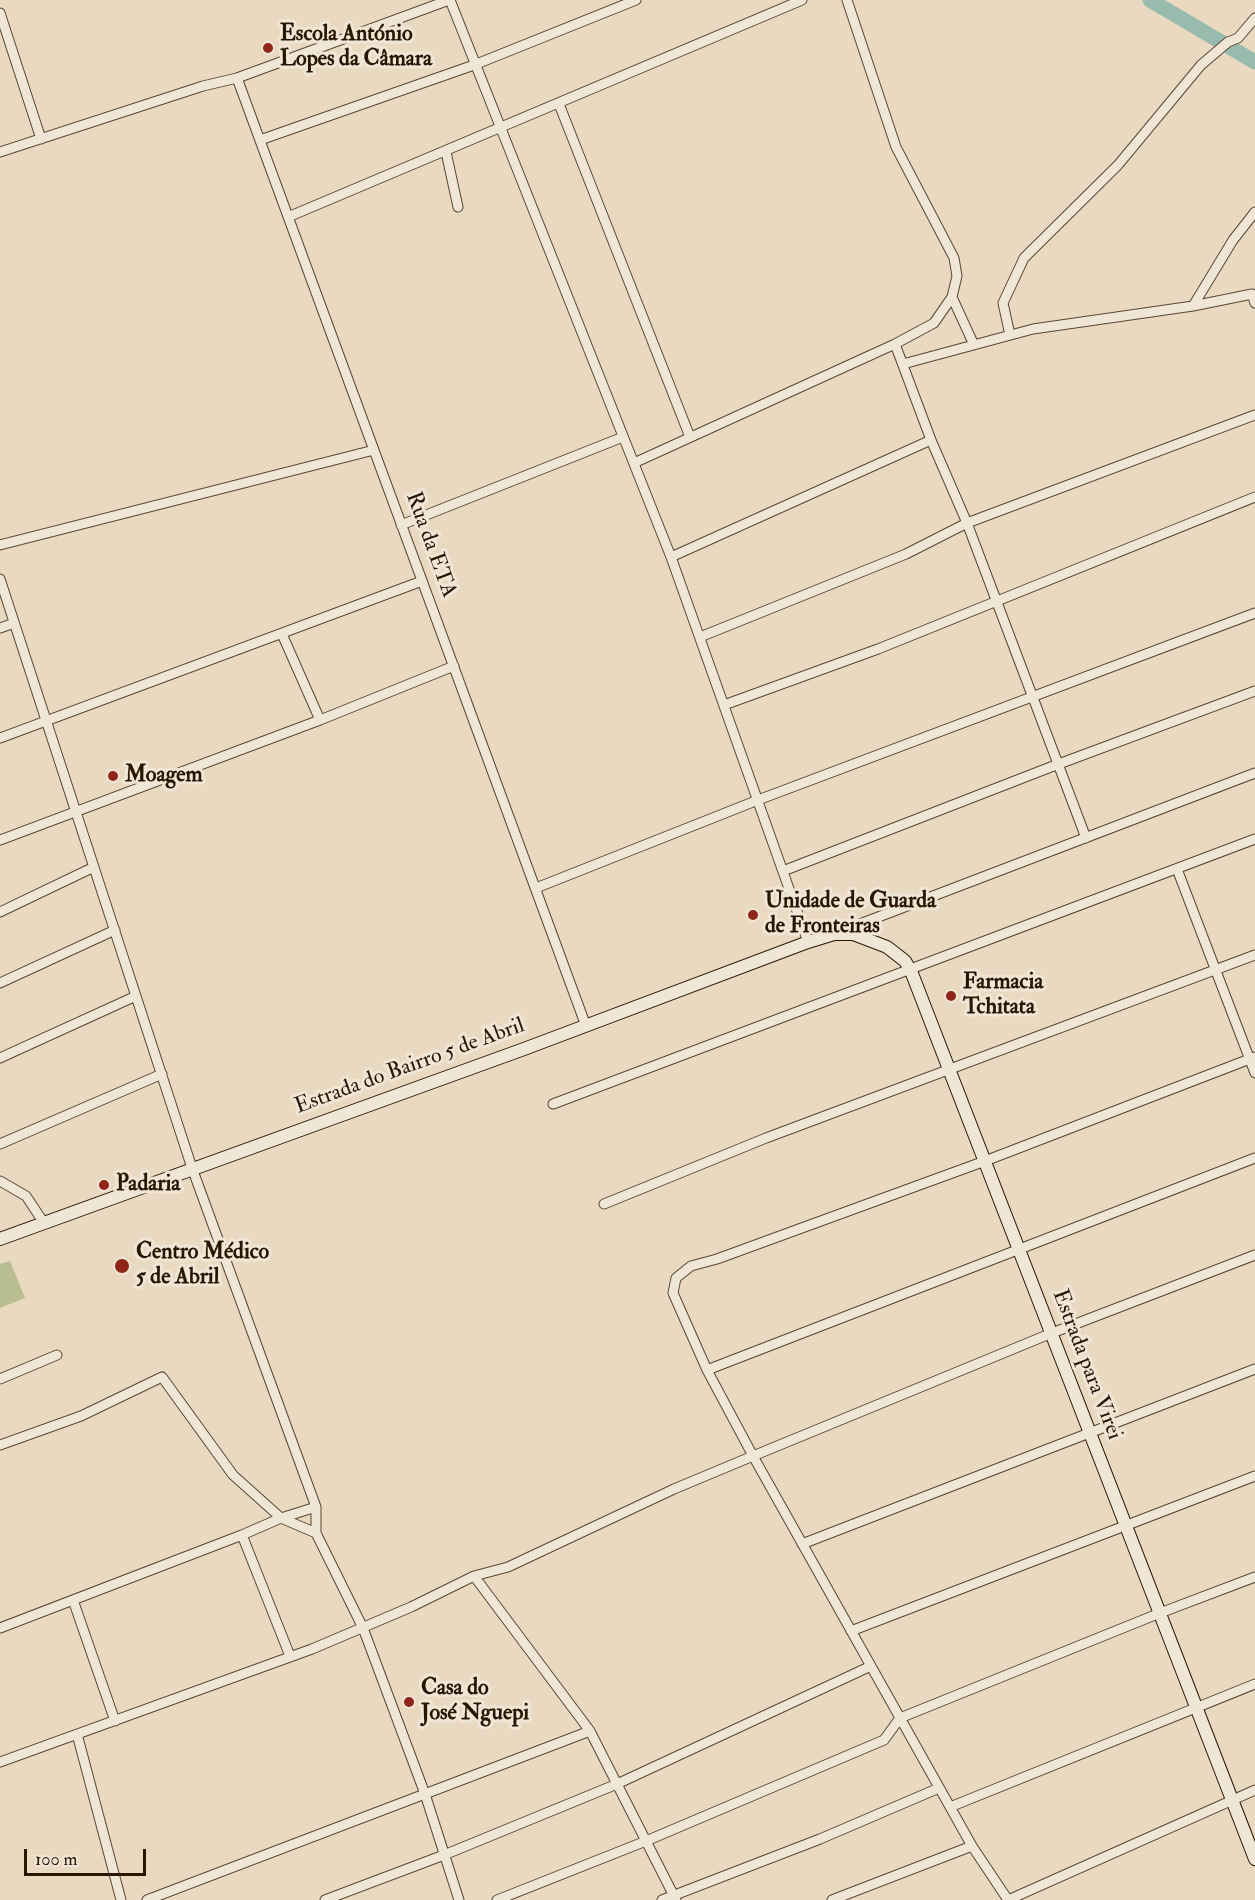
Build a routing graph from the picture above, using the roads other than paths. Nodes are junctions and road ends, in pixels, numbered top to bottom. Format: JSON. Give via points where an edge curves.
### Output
{"nodes":[{"id":1,"x":449,"y":0,"type":"edge"},
{"id":2,"x":636,"y":0,"type":"edge"},
{"id":3,"x":802,"y":0,"type":"edge"},
{"id":4,"x":847,"y":0,"type":"edge"},
{"id":5,"x":0,"y":13,"type":"edge"},
{"id":6,"x":1255,"y":18,"type":"edge"},
{"id":7,"x":474,"y":64,"type":"junction"},
{"id":8,"x":237,"y":78,"type":"junction"},
{"id":9,"x":559,"y":104,"type":"junction"},
{"id":10,"x":500,"y":130,"type":"junction"},
{"id":11,"x":41,"y":139,"type":"junction"},
{"id":12,"x":260,"y":140,"type":"junction"},
{"id":13,"x":0,"y":152,"type":"edge"},
{"id":14,"x":446,"y":152,"type":"junction"},
{"id":15,"x":458,"y":207,"type":"dead end"},
{"id":16,"x":1255,"y":212,"type":"edge"},
{"id":17,"x":288,"y":217,"type":"junction"},
{"id":18,"x":952,"y":297,"type":"junction"},
{"id":19,"x":1255,"y":303,"type":"edge"},
{"id":20,"x":1193,"y":306,"type":"junction"},
{"id":21,"x":1010,"y":335,"type":"junction"},
{"id":22,"x":895,"y":344,"type":"junction"},
{"id":23,"x":974,"y":345,"type":"junction"},
{"id":24,"x":903,"y":364,"type":"junction"},
{"id":25,"x":1255,"y":415,"type":"edge"},
{"id":26,"x":623,"y":437,"type":"junction"},
{"id":27,"x":690,"y":437,"type":"junction"},
{"id":28,"x":931,"y":440,"type":"junction"},
{"id":29,"x":374,"y":450,"type":"junction"},
{"id":30,"x":634,"y":463,"type":"junction"},
{"id":31,"x":1255,"y":496,"type":"edge"},
{"id":32,"x":967,"y":523,"type":"junction"},
{"id":33,"x":402,"y":525,"type":"junction"},
{"id":34,"x":0,"y":545,"type":"edge"},
{"id":35,"x":670,"y":556,"type":"junction"},
{"id":36,"x":0,"y":579,"type":"edge"},
{"id":37,"x":422,"y":581,"type":"junction"},
{"id":38,"x":996,"y":601,"type":"junction"},
{"id":39,"x":1255,"y":613,"type":"edge"},
{"id":40,"x":14,"y":623,"type":"junction"},
{"id":41,"x":0,"y":628,"type":"edge"},
{"id":42,"x":282,"y":634,"type":"junction"},
{"id":43,"x":700,"y":637,"type":"junction"},
{"id":44,"x":454,"y":666,"type":"junction"},
{"id":45,"x":1255,"y":691,"type":"edge"},
{"id":46,"x":1033,"y":696,"type":"junction"},
{"id":47,"x":724,"y":705,"type":"junction"},
{"id":48,"x":320,"y":720,"type":"junction"},
{"id":49,"x":46,"y":721,"type":"junction"},
{"id":50,"x":0,"y":738,"type":"edge"},
{"id":51,"x":1056,"y":765,"type":"junction"},
{"id":52,"x":1255,"y":773,"type":"edge"},
{"id":53,"x":758,"y":800,"type":"junction"},
{"id":54,"x":76,"y":811,"type":"junction"},
{"id":55,"x":1086,"y":838,"type":"junction"},
{"id":56,"x":1255,"y":839,"type":"edge"},
{"id":57,"x":0,"y":840,"type":"edge"},
{"id":58,"x":94,"y":867,"type":"junction"},
{"id":59,"x":1177,"y":869,"type":"junction"},
{"id":60,"x":783,"y":871,"type":"junction"},
{"id":61,"x":536,"y":888,"type":"junction"},
{"id":62,"x":0,"y":912,"type":"edge"},
{"id":63,"x":115,"y":930,"type":"junction"},
{"id":64,"x":834,"y":934,"type":"junction"},
{"id":65,"x":808,"y":942,"type":"junction"},
{"id":66,"x":1255,"y":956,"type":"edge"},
{"id":67,"x":1215,"y":970,"type":"junction"},
{"id":68,"x":911,"y":971,"type":"junction"},
{"id":69,"x":0,"y":983,"type":"edge"},
{"id":70,"x":136,"y":996,"type":"junction"},
{"id":71,"x":586,"y":1026,"type":"junction"},
{"id":72,"x":0,"y":1058,"type":"edge"},
{"id":73,"x":1252,"y":1058,"type":"edge"},
{"id":74,"x":950,"y":1070,"type":"junction"},
{"id":75,"x":1255,"y":1073,"type":"edge"},
{"id":76,"x":162,"y":1074,"type":"junction"},
{"id":77,"x":553,"y":1104,"type":"dead end"},
{"id":78,"x":0,"y":1144,"type":"edge"},
{"id":79,"x":1255,"y":1158,"type":"edge"},
{"id":80,"x":985,"y":1161,"type":"junction"},
{"id":81,"x":192,"y":1168,"type":"junction"},
{"id":82,"x":0,"y":1181,"type":"edge"},
{"id":83,"x":604,"y":1204,"type":"dead end"},
{"id":84,"x":44,"y":1223,"type":"junction"},
{"id":85,"x":3,"y":1235,"type":"edge"},
{"id":86,"x":1019,"y":1248,"type":"junction"},
{"id":87,"x":1255,"y":1256,"type":"edge"},
{"id":88,"x":1052,"y":1333,"type":"junction"},
{"id":89,"x":57,"y":1355,"type":"dead end"},
{"id":90,"x":1255,"y":1369,"type":"edge"},
{"id":91,"x":706,"y":1370,"type":"junction"},
{"id":92,"x":0,"y":1378,"type":"edge"},
{"id":93,"x":1090,"y":1432,"type":"junction"},
{"id":94,"x":0,"y":1445,"type":"edge"},
{"id":95,"x":753,"y":1456,"type":"junction"},
{"id":96,"x":1255,"y":1476,"type":"edge"},
{"id":97,"x":316,"y":1507,"type":"junction"},
{"id":98,"x":281,"y":1518,"type":"junction"},
{"id":99,"x":1126,"y":1525,"type":"junction"},
{"id":100,"x":316,"y":1533,"type":"junction"},
{"id":101,"x":242,"y":1535,"type":"junction"},
{"id":102,"x":802,"y":1544,"type":"junction"},
{"id":103,"x":474,"y":1576,"type":"junction"},
{"id":104,"x":1255,"y":1577,"type":"edge"},
{"id":105,"x":73,"y":1600,"type":"junction"},
{"id":106,"x":1160,"y":1612,"type":"junction"},
{"id":107,"x":0,"y":1628,"type":"edge"},
{"id":108,"x":363,"y":1628,"type":"junction"},
{"id":109,"x":850,"y":1630,"type":"junction"},
{"id":110,"x":290,"y":1656,"type":"junction"},
{"id":111,"x":871,"y":1666,"type":"junction"},
{"id":112,"x":1255,"y":1684,"type":"edge"},
{"id":113,"x":1197,"y":1708,"type":"junction"},
{"id":114,"x":900,"y":1718,"type":"junction"},
{"id":115,"x":115,"y":1721,"type":"junction"},
{"id":116,"x":590,"y":1731,"type":"junction"},
{"id":117,"x":77,"y":1734,"type":"junction"},
{"id":118,"x":0,"y":1762,"type":"edge"},
{"id":119,"x":617,"y":1784,"type":"junction"},
{"id":120,"x":939,"y":1788,"type":"junction"},
{"id":121,"x":1255,"y":1790,"type":"edge"},
{"id":122,"x":425,"y":1794,"type":"junction"},
{"id":123,"x":1232,"y":1799,"type":"junction"},
{"id":124,"x":950,"y":1807,"type":"junction"},
{"id":125,"x":646,"y":1841,"type":"junction"},
{"id":126,"x":972,"y":1846,"type":"junction"},
{"id":127,"x":444,"y":1855,"type":"junction"},
{"id":128,"x":1255,"y":1859,"type":"edge"},
{"id":129,"x":674,"y":1898,"type":"edge"},
{"id":130,"x":121,"y":1900,"type":"edge"},
{"id":131,"x":147,"y":1900,"type":"edge"},
{"id":132,"x":326,"y":1900,"type":"edge"},
{"id":133,"x":459,"y":1900,"type":"edge"},
{"id":134,"x":496,"y":1900,"type":"edge"},
{"id":135,"x":662,"y":1900,"type":"edge"},
{"id":136,"x":832,"y":1900,"type":"edge"}],
"edges":[{"from":1,"to":7,"type":"street"},
{"from":1,"to":8,"type":"street"},
{"from":2,"to":7,"type":"street"},
{"from":3,"to":9,"type":"street"},
{"from":4,"to":18,"type":"street","via":[[888,128],[954,258],[957,276]]},
{"from":5,"to":11,"type":"street"},
{"from":6,"to":21,"type":"street","via":[[1238,38],[1201,65],[1118,165],[1024,258],[1003,303]]},
{"from":7,"to":10,"type":"street"},
{"from":7,"to":12,"type":"street"},
{"from":8,"to":11,"type":"street"},
{"from":8,"to":12,"type":"street","name":"Rua da ETA"},
{"from":9,"to":10,"type":"street"},
{"from":9,"to":27,"type":"street"},
{"from":10,"to":14,"type":"street"},
{"from":10,"to":26,"type":"street"},
{"from":11,"to":13,"type":"street"},
{"from":12,"to":17,"type":"street","name":"Rua da ETA"},
{"from":14,"to":15,"type":"street"},
{"from":14,"to":17,"type":"street"},
{"from":16,"to":20,"type":"street"},
{"from":17,"to":29,"type":"street","name":"Rua da ETA"},
{"from":18,"to":22,"type":"street","via":[[934,323]]},
{"from":18,"to":23,"type":"street"},
{"from":19,"to":20,"type":"street","via":[[1251,294]]},
{"from":20,"to":21,"type":"street"},
{"from":21,"to":23,"type":"street"},
{"from":22,"to":24,"type":"street"},
{"from":22,"to":27,"type":"street"},
{"from":23,"to":24,"type":"street"},
{"from":24,"to":28,"type":"street"},
{"from":25,"to":32,"type":"street"},
{"from":26,"to":30,"type":"street"},
{"from":26,"to":33,"type":"street"},
{"from":27,"to":30,"type":"street"},
{"from":28,"to":32,"type":"street"},
{"from":28,"to":35,"type":"street"},
{"from":29,"to":33,"type":"street","name":"Rua da ETA"},
{"from":29,"to":34,"type":"street"},
{"from":30,"to":35,"type":"street"},
{"from":31,"to":38,"type":"street"},
{"from":32,"to":38,"type":"street"},
{"from":32,"to":43,"type":"street","via":[[906,554]]},
{"from":33,"to":37,"type":"street","name":"Rua da ETA"},
{"from":35,"to":43,"type":"street"},
{"from":36,"to":40,"type":"street"},
{"from":37,"to":42,"type":"street"},
{"from":37,"to":44,"type":"street","name":"Rua da ETA"},
{"from":38,"to":46,"type":"street"},
{"from":38,"to":47,"type":"street"},
{"from":39,"to":46,"type":"street"},
{"from":40,"to":41,"type":"street"},
{"from":40,"to":49,"type":"street"},
{"from":42,"to":48,"type":"street"},
{"from":42,"to":49,"type":"street"},
{"from":43,"to":47,"type":"street"},
{"from":44,"to":48,"type":"street"},
{"from":44,"to":61,"type":"street","name":"Rua da ETA"},
{"from":45,"to":51,"type":"street"},
{"from":46,"to":51,"type":"street"},
{"from":46,"to":53,"type":"street"},
{"from":47,"to":53,"type":"street"},
{"from":48,"to":54,"type":"street"},
{"from":49,"to":50,"type":"street"},
{"from":49,"to":54,"type":"street"},
{"from":51,"to":55,"type":"street"},
{"from":51,"to":60,"type":"street"},
{"from":52,"to":55,"type":"street"},
{"from":53,"to":60,"type":"street"},
{"from":53,"to":61,"type":"street"},
{"from":54,"to":57,"type":"street"},
{"from":54,"to":58,"type":"street"},
{"from":55,"to":64,"type":"street"},
{"from":56,"to":59,"type":"street"},
{"from":58,"to":62,"type":"street"},
{"from":58,"to":63,"type":"street"},
{"from":59,"to":67,"type":"street"},
{"from":59,"to":68,"type":"street"},
{"from":60,"to":65,"type":"street"},
{"from":61,"to":71,"type":"street","name":"Rua da ETA"},
{"from":63,"to":69,"type":"street"},
{"from":63,"to":70,"type":"street"},
{"from":64,"to":65,"type":"street","name":"Estrada do Bairro 5 de Abril"},
{"from":64,"to":68,"type":"street","name":"Estrada para Virei","via":[[852,934],[887,948],[905,961]]},
{"from":65,"to":71,"type":"street","name":"Estrada do Bairro 5 de Abril"},
{"from":66,"to":67,"type":"street"},
{"from":67,"to":73,"type":"street"},
{"from":67,"to":74,"type":"street"},
{"from":68,"to":74,"type":"street","name":"Estrada para Virei"},
{"from":68,"to":77,"type":"street"},
{"from":70,"to":72,"type":"street"},
{"from":70,"to":76,"type":"street"},
{"from":71,"to":81,"type":"street","name":"Estrada do Bairro 5 de Abril"},
{"from":73,"to":75,"type":"street"},
{"from":73,"to":80,"type":"street"},
{"from":74,"to":80,"type":"street","name":"Estrada para Virei"},
{"from":74,"to":83,"type":"street","via":[[766,1138]]},
{"from":76,"to":78,"type":"street"},
{"from":76,"to":81,"type":"street"},
{"from":79,"to":86,"type":"street"},
{"from":80,"to":86,"type":"street","name":"Estrada para Virei"},
{"from":80,"to":91,"type":"street","via":[[691,1266],[676,1278],[673,1293]]},
{"from":81,"to":84,"type":"street","name":"Estrada do Bairro 5 de Abril"},
{"from":81,"to":97,"type":"street"},
{"from":82,"to":84,"type":"street","via":[[26,1196]]},
{"from":84,"to":85,"type":"street","name":"Estrada do Bairro 5 de Abril"},
{"from":86,"to":88,"type":"street","name":"Estrada para Virei"},
{"from":86,"to":91,"type":"street"},
{"from":87,"to":88,"type":"street"},
{"from":88,"to":93,"type":"street","name":"Estrada para Virei"},
{"from":88,"to":95,"type":"street"},
{"from":89,"to":92,"type":"street"},
{"from":90,"to":93,"type":"street"},
{"from":91,"to":95,"type":"street"},
{"from":93,"to":99,"type":"street","name":"Estrada para Virei"},
{"from":93,"to":102,"type":"street"},
{"from":94,"to":98,"type":"street","via":[[81,1416],[162,1377],[232,1474]]},
{"from":95,"to":102,"type":"street"},
{"from":95,"to":103,"type":"street","via":[[508,1567]]},
{"from":96,"to":99,"type":"street"},
{"from":97,"to":98,"type":"street"},
{"from":97,"to":100,"type":"street"},
{"from":98,"to":100,"type":"street"},
{"from":98,"to":101,"type":"street"},
{"from":99,"to":106,"type":"street","name":"Estrada para Virei"},
{"from":99,"to":109,"type":"street"},
{"from":100,"to":108,"type":"street"},
{"from":101,"to":105,"type":"street"},
{"from":101,"to":110,"type":"street"},
{"from":102,"to":109,"type":"street"},
{"from":103,"to":108,"type":"street"},
{"from":103,"to":116,"type":"street"},
{"from":104,"to":106,"type":"street"},
{"from":105,"to":107,"type":"street"},
{"from":105,"to":115,"type":"street"},
{"from":106,"to":113,"type":"street","name":"Estrada para Virei"},
{"from":106,"to":114,"type":"street"},
{"from":108,"to":110,"type":"street"},
{"from":108,"to":122,"type":"street"},
{"from":109,"to":111,"type":"street"},
{"from":110,"to":115,"type":"street"},
{"from":111,"to":114,"type":"street"},
{"from":111,"to":119,"type":"street"},
{"from":112,"to":113,"type":"street"},
{"from":113,"to":123,"type":"street","name":"Estrada para Virei"},
{"from":113,"to":124,"type":"street"},
{"from":114,"to":120,"type":"street"},
{"from":114,"to":125,"type":"street","via":[[884,1740]]},
{"from":115,"to":117,"type":"street"},
{"from":116,"to":119,"type":"street"},
{"from":116,"to":122,"type":"street"},
{"from":117,"to":118,"type":"street"},
{"from":117,"to":130,"type":"street"},
{"from":119,"to":125,"type":"street"},
{"from":119,"to":127,"type":"street"},
{"from":120,"to":124,"type":"street"},
{"from":120,"to":129,"type":"street"},
{"from":121,"to":123,"type":"street"},
{"from":122,"to":127,"type":"street"},
{"from":122,"to":131,"type":"street"},
{"from":123,"to":126,"type":"street","via":[[1008,1900]]},
{"from":123,"to":128,"type":"street","name":"Estrada para Virei"},
{"from":124,"to":126,"type":"street"},
{"from":125,"to":129,"type":"street"},
{"from":125,"to":134,"type":"street"},
{"from":126,"to":136,"type":"street"},
{"from":127,"to":132,"type":"street"},
{"from":127,"to":133,"type":"street"},
{"from":129,"to":135,"type":"street"}]}
